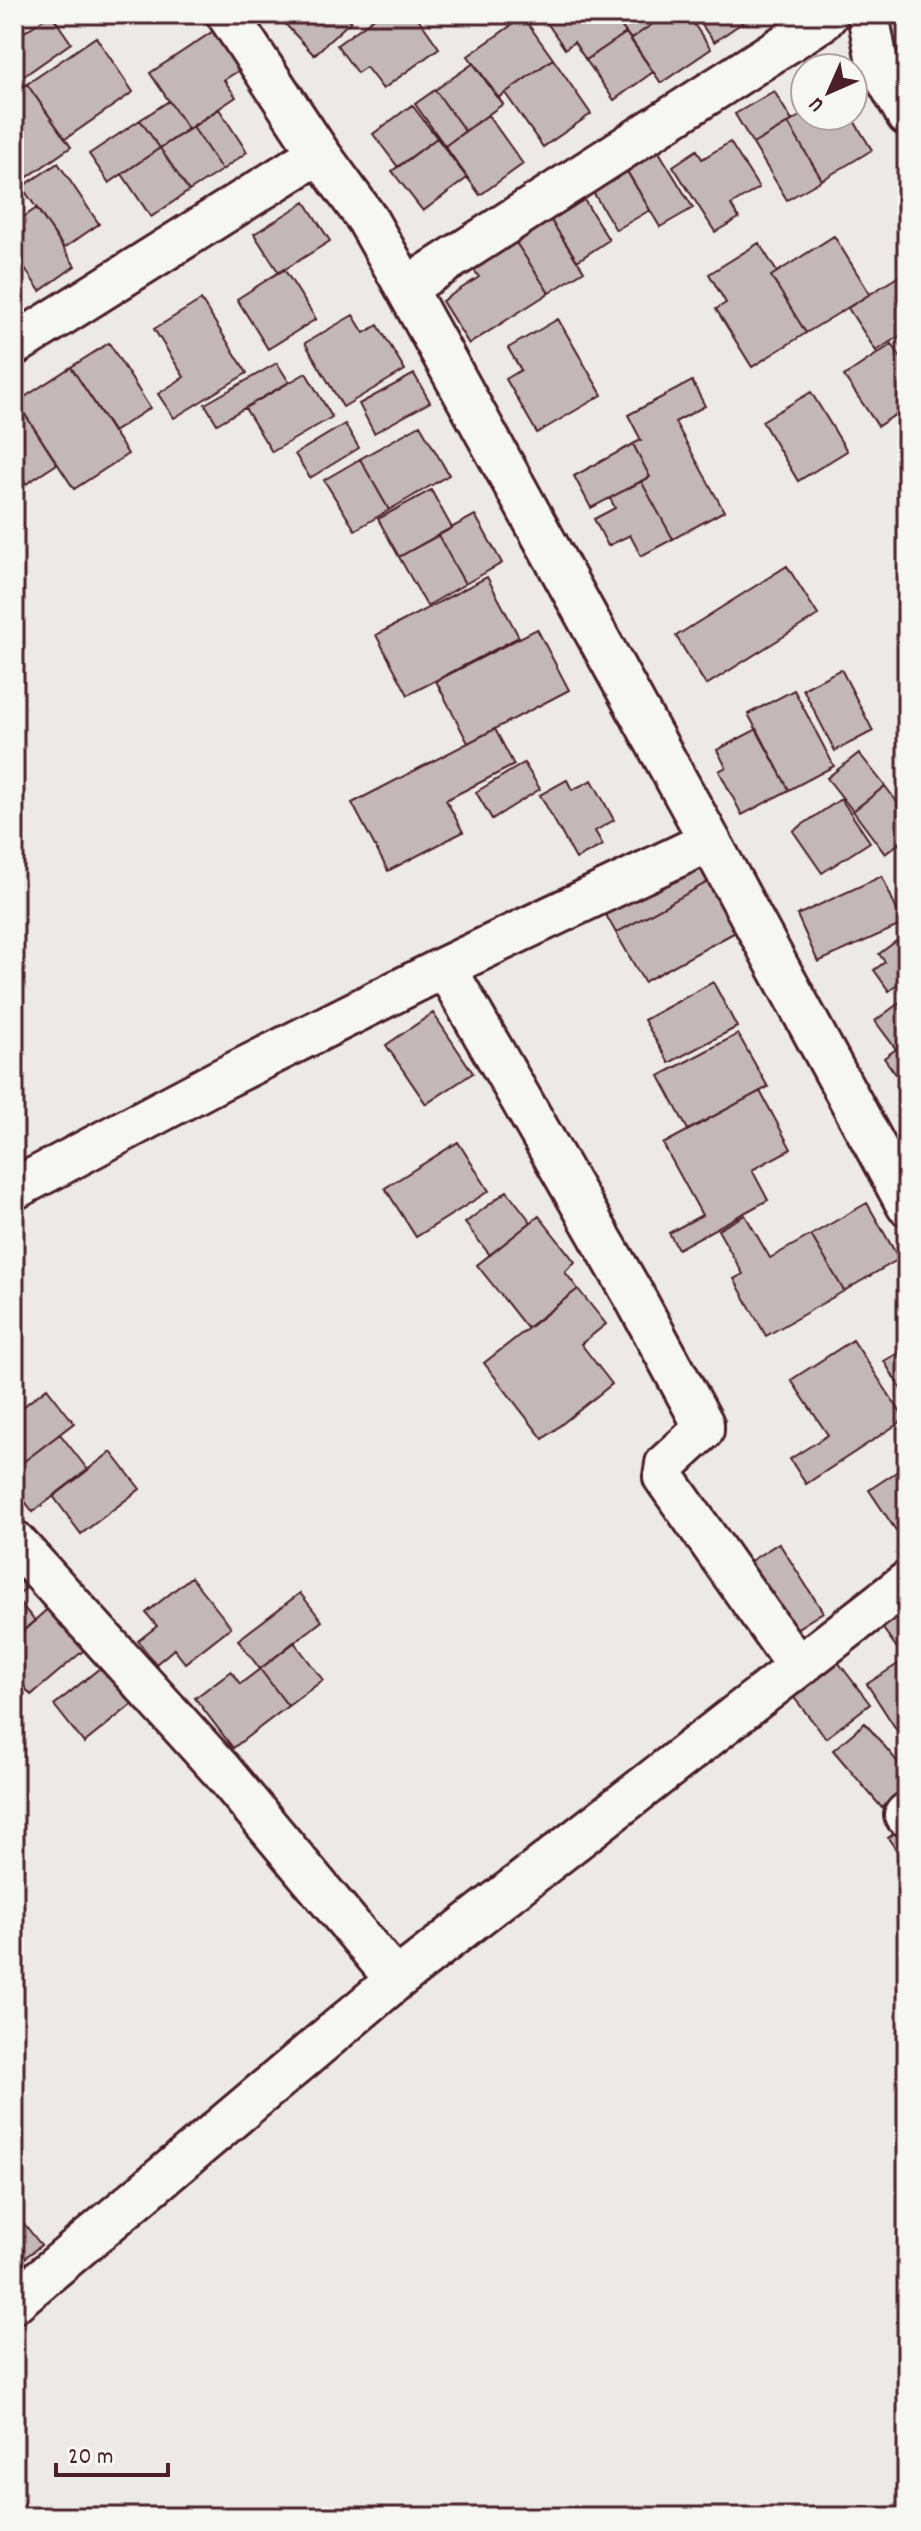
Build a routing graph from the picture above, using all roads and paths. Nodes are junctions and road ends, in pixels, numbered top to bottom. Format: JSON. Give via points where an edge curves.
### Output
{"nodes":[{"id":1,"x":227,"y":14,"type":"edge"},
{"id":2,"x":868,"y":14,"type":"edge"},
{"id":3,"x":826,"y":17,"type":"edge"},
{"id":4,"x":877,"y":62,"type":"junction"},
{"id":5,"x":907,"y":115,"type":"edge"},
{"id":6,"x":319,"y":153,"type":"junction"},
{"id":7,"x":406,"y":288,"type":"junction"},
{"id":8,"x":14,"y":345,"type":"edge"},
{"id":9,"x":710,"y":841,"type":"junction"},
{"id":10,"x":445,"y":967,"type":"junction"},
{"id":11,"x":893,"y":1144,"type":"edge"},
{"id":12,"x":14,"y":1189,"type":"edge"},
{"id":13,"x":907,"y":1205,"type":"edge"},
{"id":14,"x":14,"y":1541,"type":"edge"},
{"id":15,"x":907,"y":1582,"type":"edge"},
{"id":16,"x":797,"y":1666,"type":"junction"},
{"id":17,"x":396,"y":1980,"type":"junction"},
{"id":18,"x":14,"y":2302,"type":"edge"}],
"edges":[{"from":1,"to":6,"type":"street"},
{"from":2,"to":4,"type":"street"},
{"from":3,"to":4,"type":"street"},
{"from":3,"to":7,"type":"street"},
{"from":4,"to":5,"type":"street"},
{"from":6,"to":7,"type":"street","via":[[367,219]]},
{"from":6,"to":8,"type":"street"},
{"from":7,"to":9,"type":"street"},
{"from":9,"to":10,"type":"street"},
{"from":9,"to":11,"type":"street"},
{"from":10,"to":12,"type":"street"},
{"from":10,"to":16,"type":"street","via":[[703,1424],[703,1430],[666,1464],[664,1477]]},
{"from":11,"to":13,"type":"street"},
{"from":14,"to":17,"type":"street","via":[[221,1770]]},
{"from":15,"to":16,"type":"street"},
{"from":16,"to":17,"type":"street"},
{"from":17,"to":18,"type":"street"}]}
